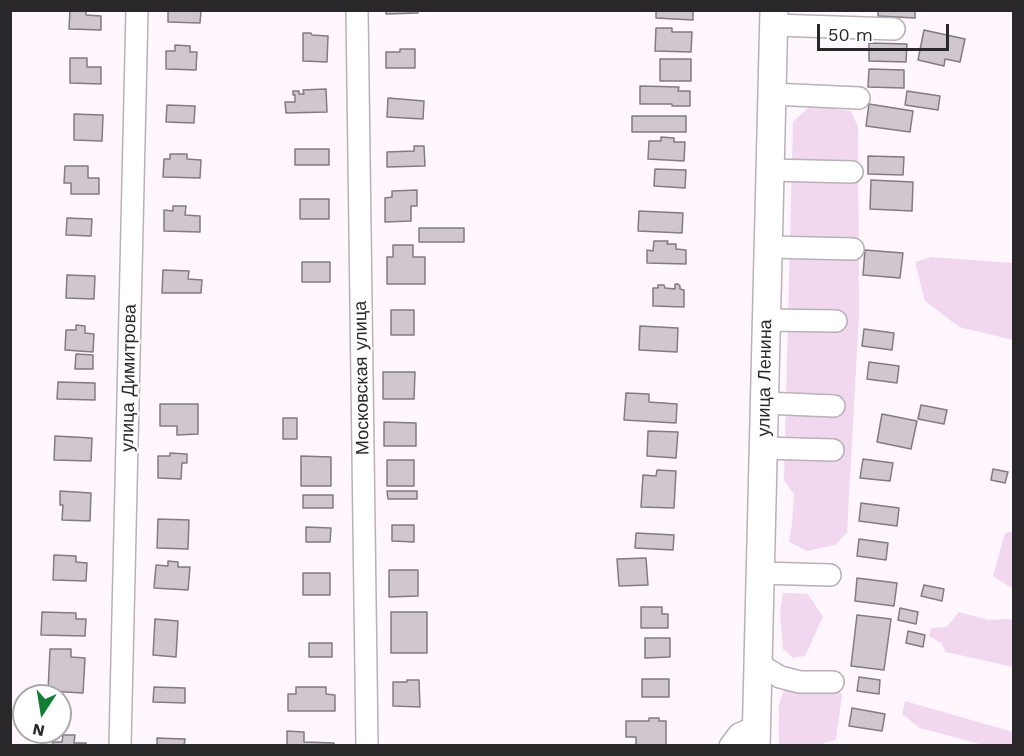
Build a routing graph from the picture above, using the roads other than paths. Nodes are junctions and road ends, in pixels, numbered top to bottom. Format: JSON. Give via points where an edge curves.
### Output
{"nodes":[{"id":1,"x":137,"y":10,"type":"edge"},
{"id":2,"x":357,"y":10,"type":"edge"},
{"id":3,"x":774,"y":18,"type":"edge"},
{"id":4,"x":894,"y":29,"type":"dead end"},
{"id":5,"x":772,"y":94,"type":"junction"},
{"id":6,"x":859,"y":98,"type":"dead end"},
{"id":7,"x":770,"y":170,"type":"junction"},
{"id":8,"x":852,"y":172,"type":"dead end"},
{"id":9,"x":768,"y":247,"type":"junction"},
{"id":10,"x":853,"y":249,"type":"dead end"},
{"id":11,"x":766,"y":320,"type":"junction"},
{"id":12,"x":836,"y":321,"type":"dead end"},
{"id":13,"x":764,"y":403,"type":"junction"},
{"id":14,"x":834,"y":406,"type":"dead end"},
{"id":15,"x":763,"y":448,"type":"junction"},
{"id":16,"x":833,"y":450,"type":"dead end"},
{"id":17,"x":760,"y":573,"type":"junction"},
{"id":18,"x":830,"y":575,"type":"dead end"},
{"id":19,"x":757,"y":663,"type":"junction"},
{"id":20,"x":833,"y":682,"type":"dead end"},
{"id":21,"x":756,"y":736,"type":"edge"},
{"id":22,"x":120,"y":746,"type":"edge"},
{"id":23,"x":367,"y":746,"type":"edge"},
{"id":24,"x":730,"y":746,"type":"edge"}],
"edges":[{"from":1,"to":22,"type":"street","name":"улица Димитрова"},
{"from":2,"to":23,"type":"street","name":"Московская улица"},
{"from":3,"to":4,"type":"street"},
{"from":3,"to":5,"type":"main road","name":"улица Ленина"},
{"from":5,"to":6,"type":"street"},
{"from":5,"to":7,"type":"main road","name":"улица Ленина"},
{"from":7,"to":8,"type":"street"},
{"from":7,"to":9,"type":"main road","name":"улица Ленина"},
{"from":9,"to":10,"type":"street"},
{"from":9,"to":11,"type":"main road","name":"улица Ленина"},
{"from":11,"to":12,"type":"street"},
{"from":11,"to":13,"type":"main road","name":"улица Ленина"},
{"from":13,"to":14,"type":"street"},
{"from":13,"to":15,"type":"main road","name":"улица Ленина"},
{"from":15,"to":16,"type":"street"},
{"from":15,"to":17,"type":"main road","name":"улица Ленина"},
{"from":17,"to":18,"type":"street"},
{"from":17,"to":19,"type":"main road","name":"улица Ленина"},
{"from":19,"to":20,"type":"street","via":[[780,677],[800,682]]},
{"from":19,"to":21,"type":"main road","name":"улица Ленина"},
{"from":21,"to":24,"type":"street","via":[[740,734]]}]}
